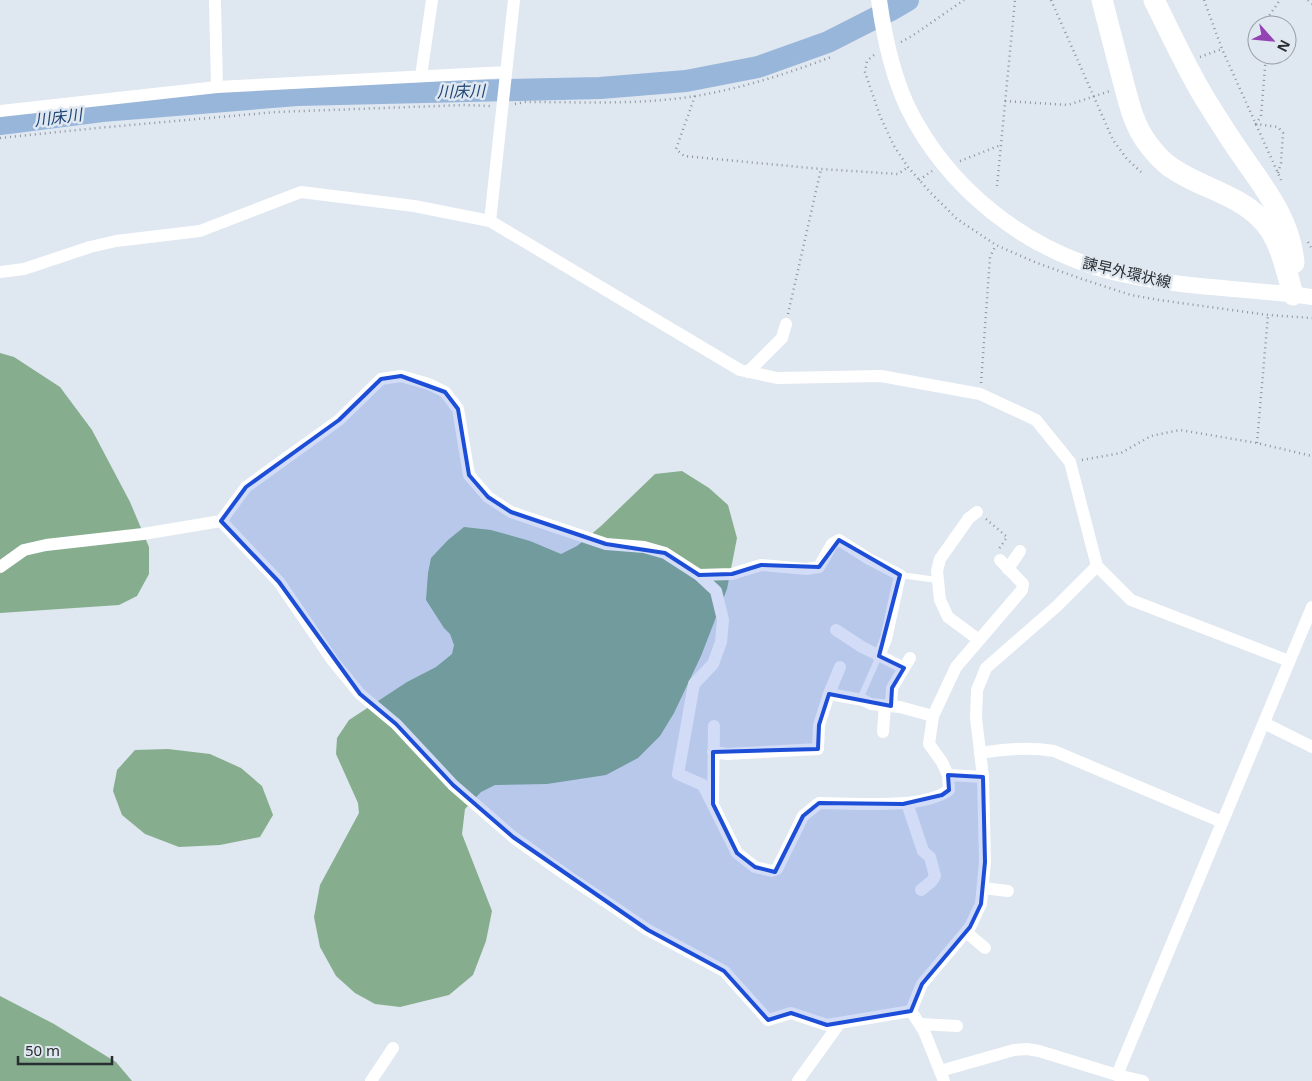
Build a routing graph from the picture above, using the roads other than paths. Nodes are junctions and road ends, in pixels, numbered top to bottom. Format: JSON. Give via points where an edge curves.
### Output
{"nodes":[{"id":1,"x":215,"y":0,"type":"edge"},
{"id":2,"x":432,"y":0,"type":"edge"},
{"id":3,"x":514,"y":0,"type":"edge"},
{"id":4,"x":879,"y":0,"type":"edge"},
{"id":5,"x":1102,"y":0,"type":"edge"},
{"id":6,"x":1154,"y":0,"type":"edge"},
{"id":7,"x":506,"y":73,"type":"junction"},
{"id":8,"x":421,"y":76,"type":"junction"},
{"id":9,"x":217,"y":87,"type":"junction"},
{"id":10,"x":0,"y":111,"type":"edge"},
{"id":11,"x":490,"y":221,"type":"junction"},
{"id":12,"x":0,"y":272,"type":"edge"},
{"id":13,"x":1302,"y":296,"type":"edge"},
{"id":14,"x":786,"y":324,"type":"road end"},
{"id":15,"x":748,"y":372,"type":"junction"},
{"id":16,"x":977,"y":512,"type":"road end"},
{"id":17,"x":221,"y":521,"type":"junction"},
{"id":18,"x":1020,"y":551,"type":"dead end"},
{"id":19,"x":1097,"y":566,"type":"junction"},
{"id":20,"x":0,"y":567,"type":"edge"},
{"id":21,"x":699,"y":575,"type":"junction"},
{"id":22,"x":900,"y":575,"type":"junction"},
{"id":23,"x":938,"y":580,"type":"junction"},
{"id":24,"x":1312,"y":607,"type":"edge"},
{"id":25,"x":836,"y":630,"type":"dead end"},
{"id":26,"x":979,"y":640,"type":"junction"},
{"id":27,"x":880,"y":656,"type":"junction"},
{"id":28,"x":1289,"y":661,"type":"junction"},
{"id":29,"x":840,"y":667,"type":"dead end"},
{"id":30,"x":830,"y":694,"type":"junction"},
{"id":31,"x":860,"y":699,"type":"junction"},
{"id":32,"x":888,"y":706,"type":"junction"},
{"id":33,"x":933,"y":716,"type":"junction"},
{"id":34,"x":1264,"y":722,"type":"junction"},
{"id":35,"x":714,"y":726,"type":"dead end"},
{"id":36,"x":883,"y":732,"type":"dead end"},
{"id":37,"x":1312,"y":747,"type":"edge"},
{"id":38,"x":713,"y":752,"type":"junction"},
{"id":39,"x":980,"y":752,"type":"junction"},
{"id":40,"x":948,"y":775,"type":"junction"},
{"id":41,"x":983,"y":778,"type":"junction"},
{"id":42,"x":907,"y":803,"type":"junction"},
{"id":43,"x":713,"y":804,"type":"junction"},
{"id":44,"x":1222,"y":822,"type":"junction"},
{"id":45,"x":983,"y":888,"type":"junction"},
{"id":46,"x":921,"y":890,"type":"dead end"},
{"id":47,"x":1008,"y":891,"type":"dead end"},
{"id":48,"x":966,"y":932,"type":"junction"},
{"id":49,"x":985,"y":948,"type":"dead end"},
{"id":50,"x":911,"y":1011,"type":"junction"},
{"id":51,"x":839,"y":1024,"type":"junction"},
{"id":52,"x":920,"y":1024,"type":"junction"},
{"id":53,"x":957,"y":1026,"type":"dead end"},
{"id":54,"x":393,"y":1048,"type":"dead end"},
{"id":55,"x":1117,"y":1075,"type":"junction"},
{"id":56,"x":942,"y":1076,"type":"edge"},
{"id":57,"x":371,"y":1081,"type":"edge"},
{"id":58,"x":798,"y":1081,"type":"edge"},
{"id":59,"x":1143,"y":1081,"type":"edge"}],
"edges":[{"from":1,"to":9,"type":"street"},
{"from":2,"to":8,"type":"street"},
{"from":3,"to":7,"type":"street"},
{"from":4,"to":13,"type":"main road","name":"諫早外環状線","via":[[891,42],[895,74],[922,133],[961,183],[1016,229],[1059,253],[1112,272],[1172,283]]},
{"from":5,"to":13,"type":"highway","via":[[1130,107],[1146,142],[1170,166],[1234,198],[1260,218],[1270,230]]},
{"from":6,"to":13,"type":"highway","via":[[1206,100],[1280,214],[1289,234]]},
{"from":7,"to":8,"type":"street"},
{"from":7,"to":11,"type":"street"},
{"from":8,"to":9,"type":"street"},
{"from":9,"to":10,"type":"street"},
{"from":11,"to":12,"type":"street","via":[[414,206],[301,192],[200,231],[116,241],[24,269]]},
{"from":11,"to":15,"type":"street"},
{"from":14,"to":15,"type":"street","via":[[782,338]]},
{"from":15,"to":19,"type":"street","via":[[778,378],[881,376],[980,394],[1036,420],[1070,462]]},
{"from":16,"to":23,"type":"street","via":[[969,518],[940,559]]},
{"from":17,"to":20,"type":"street","via":[[46,545],[24,550]]},
{"from":17,"to":21,"type":"street","via":[[246,486],[339,420],[381,379],[401,376],[446,392],[458,409],[469,475],[488,497],[511,512],[606,544],[644,547],[664,553]]},
{"from":17,"to":51,"type":"street","via":[[279,582],[360,694],[396,724],[452,785],[513,837],[648,930],[724,971],[768,1020],[791,1013],[827,1025]]},
{"from":18,"to":26,"type":"street","via":[[1004,565],[1024,584],[1022,590]]},
{"from":19,"to":28,"type":"street","via":[[1131,600]]},
{"from":19,"to":39,"type":"street","via":[[986,668],[977,690]]},
{"from":21,"to":22,"type":"street","via":[[732,574],[761,565],[819,567],[832,544],[839,540]]},
{"from":21,"to":43,"type":"street","via":[[716,591],[723,620],[721,642],[713,664],[694,684],[678,774],[703,785]]},
{"from":22,"to":23,"type":"lane"},
{"from":22,"to":27,"type":"street"},
{"from":23,"to":26,"type":"street","via":[[940,600],[948,617]]},
{"from":24,"to":28,"type":"street"},
{"from":25,"to":27,"type":"street"},
{"from":26,"to":33,"type":"street","via":[[956,667]]},
{"from":27,"to":31,"type":"lane"},
{"from":27,"to":32,"type":"street","via":[[907,663],[892,688]]},
{"from":28,"to":34,"type":"street"},
{"from":29,"to":30,"type":"street"},
{"from":30,"to":31,"type":"street"},
{"from":30,"to":38,"type":"street","via":[[819,725],[818,749]]},
{"from":31,"to":32,"type":"street"},
{"from":32,"to":33,"type":"street"},
{"from":32,"to":36,"type":"street"},
{"from":33,"to":40,"type":"street","via":[[930,744]]},
{"from":34,"to":37,"type":"street"},
{"from":34,"to":44,"type":"street"},
{"from":35,"to":38,"type":"street"},
{"from":38,"to":43,"type":"street"},
{"from":39,"to":41,"type":"street"},
{"from":39,"to":44,"type":"street","via":[[1015,748],[1054,751]]},
{"from":40,"to":41,"type":"street"},
{"from":40,"to":42,"type":"street","via":[[949,790],[942,795]]},
{"from":41,"to":45,"type":"street"},
{"from":42,"to":43,"type":"street","via":[[819,803],[803,816],[777,869],[772,872],[754,867],[738,853]]},
{"from":42,"to":46,"type":"street","via":[[923,851],[930,857],[934,876],[932,882]]},
{"from":44,"to":55,"type":"street"},
{"from":45,"to":47,"type":"street"},
{"from":45,"to":48,"type":"street","via":[[981,904]]},
{"from":48,"to":49,"type":"street"},
{"from":48,"to":50,"type":"street","via":[[922,984]]},
{"from":50,"to":51,"type":"street"},
{"from":50,"to":52,"type":"street"},
{"from":51,"to":58,"type":"street"},
{"from":52,"to":53,"type":"street"},
{"from":52,"to":56,"type":"street"},
{"from":54,"to":57,"type":"street"},
{"from":55,"to":56,"type":"street","via":[[1027,1049],[1014,1050]]},
{"from":55,"to":59,"type":"street"}]}
